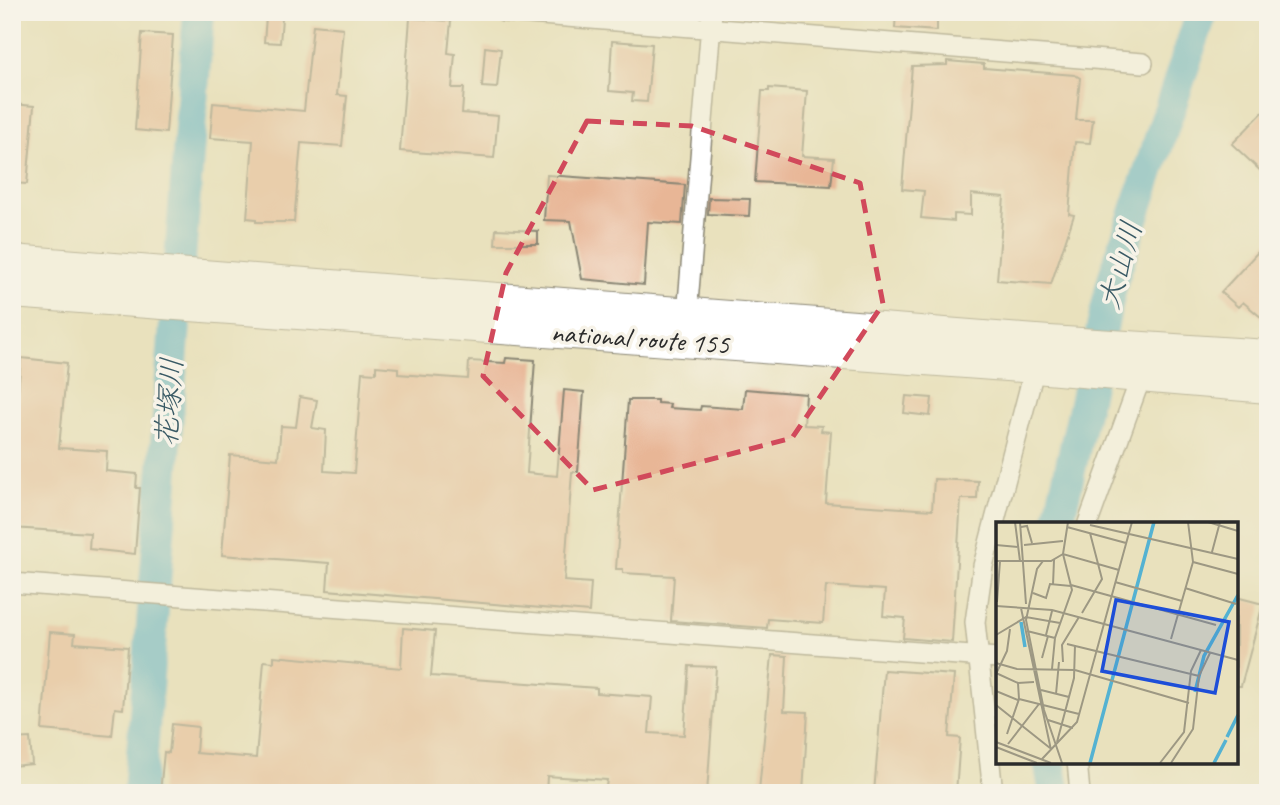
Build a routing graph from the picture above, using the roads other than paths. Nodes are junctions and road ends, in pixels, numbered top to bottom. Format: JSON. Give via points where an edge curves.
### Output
{"nodes":[{"id":1,"x":504,"y":12,"type":"edge"},
{"id":2,"x":712,"y":21,"type":"edge"},
{"id":3,"x":1143,"y":63,"type":"dead end"},
{"id":4,"x":12,"y":261,"type":"edge"},
{"id":5,"x":12,"y":292,"type":"edge"},
{"id":6,"x":687,"y":315,"type":"junction"},
{"id":7,"x":1042,"y":355,"type":"junction"},
{"id":8,"x":1268,"y":356,"type":"edge"},
{"id":9,"x":1146,"y":363,"type":"junction"},
{"id":10,"x":1268,"y":387,"type":"edge"},
{"id":11,"x":1088,"y":522,"type":"edge"},
{"id":12,"x":12,"y":583,"type":"edge"},
{"id":13,"x":988,"y":658,"type":"edge"},
{"id":14,"x":1077,"y":763,"type":"edge"},
{"id":15,"x":993,"y":793,"type":"edge"},
{"id":16,"x":1080,"y":793,"type":"edge"}],
"edges":[{"from":1,"to":2,"type":"street"},
{"from":2,"to":3,"type":"street"},
{"from":2,"to":6,"type":"street"},
{"from":4,"to":6,"type":"highway","name":"national route 155"},
{"from":5,"to":7,"type":"highway","name":"national route 155"},
{"from":6,"to":7,"type":"highway","name":"national route 155"},
{"from":7,"to":9,"type":"highway","name":"national route 155"},
{"from":7,"to":13,"type":"street","via":[[983,565],[975,622]]},
{"from":8,"to":9,"type":"highway","name":"national route 155"},
{"from":9,"to":10,"type":"highway","name":"national route 155"},
{"from":9,"to":11,"type":"street"},
{"from":12,"to":13,"type":"street"},
{"from":13,"to":15,"type":"street"},
{"from":14,"to":16,"type":"street"}]}
